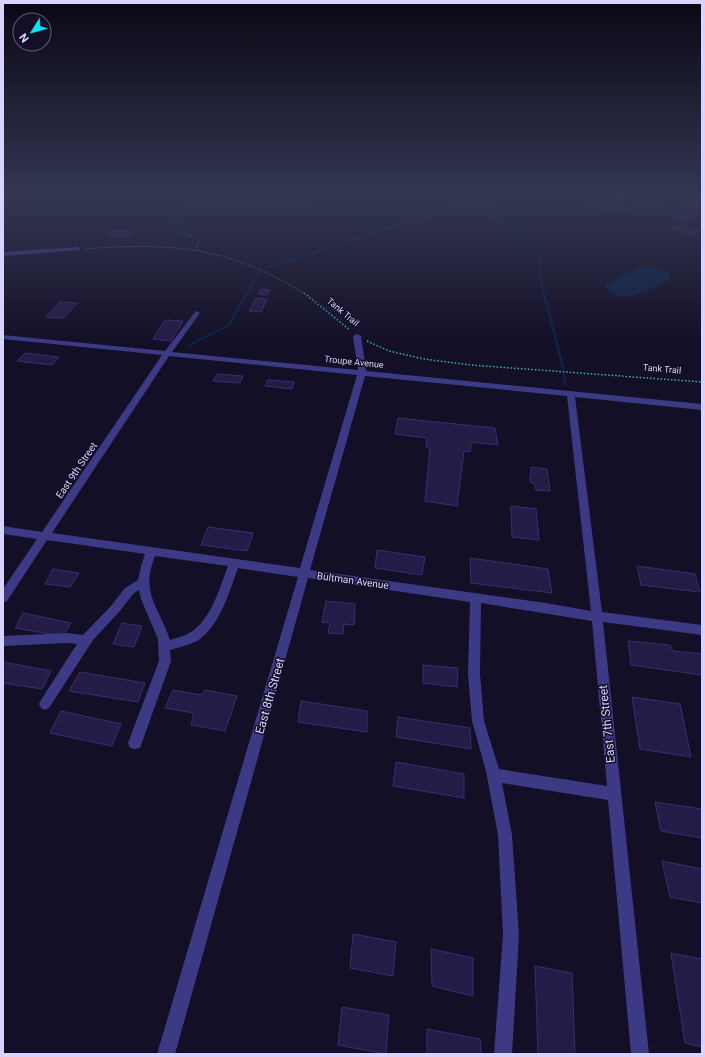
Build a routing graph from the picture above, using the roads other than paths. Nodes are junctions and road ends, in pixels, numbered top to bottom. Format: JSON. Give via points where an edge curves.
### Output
{"nodes":[{"id":1,"x":78,"y":249,"type":"road end"},
{"id":2,"x":3,"y":254,"type":"edge"},
{"id":3,"x":197,"y":313,"type":"dead end"},
{"id":4,"x":357,"y":336,"type":"road end"},
{"id":5,"x":3,"y":337,"type":"edge"},
{"id":6,"x":167,"y":354,"type":"junction"},
{"id":7,"x":362,"y":372,"type":"junction"},
{"id":8,"x":571,"y":394,"type":"junction"},
{"id":9,"x":702,"y":407,"type":"edge"},
{"id":10,"x":3,"y":530,"type":"edge"},
{"id":11,"x":46,"y":536,"type":"junction"},
{"id":12,"x":152,"y":551,"type":"junction"},
{"id":13,"x":234,"y":563,"type":"junction"},
{"id":14,"x":305,"y":574,"type":"junction"},
{"id":15,"x":143,"y":582,"type":"junction"},
{"id":16,"x":3,"y":598,"type":"edge"},
{"id":17,"x":476,"y":598,"type":"junction"},
{"id":18,"x":597,"y":617,"type":"junction"},
{"id":19,"x":702,"y":630,"type":"edge"},
{"id":20,"x":87,"y":640,"type":"junction"},
{"id":21,"x":3,"y":641,"type":"edge"},
{"id":22,"x":164,"y":647,"type":"junction"},
{"id":23,"x":45,"y":704,"type":"dead end"},
{"id":24,"x":135,"y":744,"type":"dead end"},
{"id":25,"x":494,"y":775,"type":"junction"},
{"id":26,"x":614,"y":794,"type":"junction"},
{"id":27,"x":166,"y":1054,"type":"edge"},
{"id":28,"x":503,"y":1054,"type":"edge"},
{"id":29,"x":640,"y":1054,"type":"edge"}],
"edges":[{"from":1,"to":2,"type":"street"},
{"from":3,"to":6,"type":"street","name":"East 9th Street"},
{"from":4,"to":7,"type":"street","name":"East 8th Street"},
{"from":5,"to":6,"type":"street","name":"Troupe Avenue"},
{"from":6,"to":7,"type":"street","name":"Troupe Avenue"},
{"from":6,"to":11,"type":"street","name":"East 9th Street"},
{"from":7,"to":8,"type":"street","name":"Troupe Avenue"},
{"from":7,"to":14,"type":"street","name":"East 8th Street"},
{"from":8,"to":9,"type":"street","name":"Troupe Avenue"},
{"from":8,"to":18,"type":"street","name":"East 7th Street"},
{"from":10,"to":11,"type":"street","name":"Bultman Avenue"},
{"from":11,"to":12,"type":"street","name":"Bultman Avenue"},
{"from":11,"to":16,"type":"street","name":"East 9th Street"},
{"from":12,"to":13,"type":"street","name":"Bultman Avenue"},
{"from":12,"to":15,"type":"street"},
{"from":13,"to":14,"type":"street","name":"Bultman Avenue"},
{"from":13,"to":22,"type":"street","via":[[221,598],[209,620],[196,635]]},
{"from":14,"to":17,"type":"street","name":"Bultman Avenue"},
{"from":14,"to":27,"type":"street","name":"East 8th Street"},
{"from":15,"to":20,"type":"street","via":[[129,591]]},
{"from":15,"to":22,"type":"street","via":[[147,599],[164,639]]},
{"from":17,"to":18,"type":"street","name":"Bultman Avenue"},
{"from":17,"to":25,"type":"street","via":[[474,674],[478,721]]},
{"from":18,"to":19,"type":"street","name":"Bultman Avenue"},
{"from":18,"to":26,"type":"street","name":"East 7th Street"},
{"from":20,"to":21,"type":"street","via":[[67,638]]},
{"from":20,"to":23,"type":"street"},
{"from":22,"to":24,"type":"street","via":[[165,662]]},
{"from":25,"to":26,"type":"street"},
{"from":25,"to":28,"type":"street","via":[[505,835],[511,935]]},
{"from":26,"to":29,"type":"street","name":"East 7th Street"}]}
